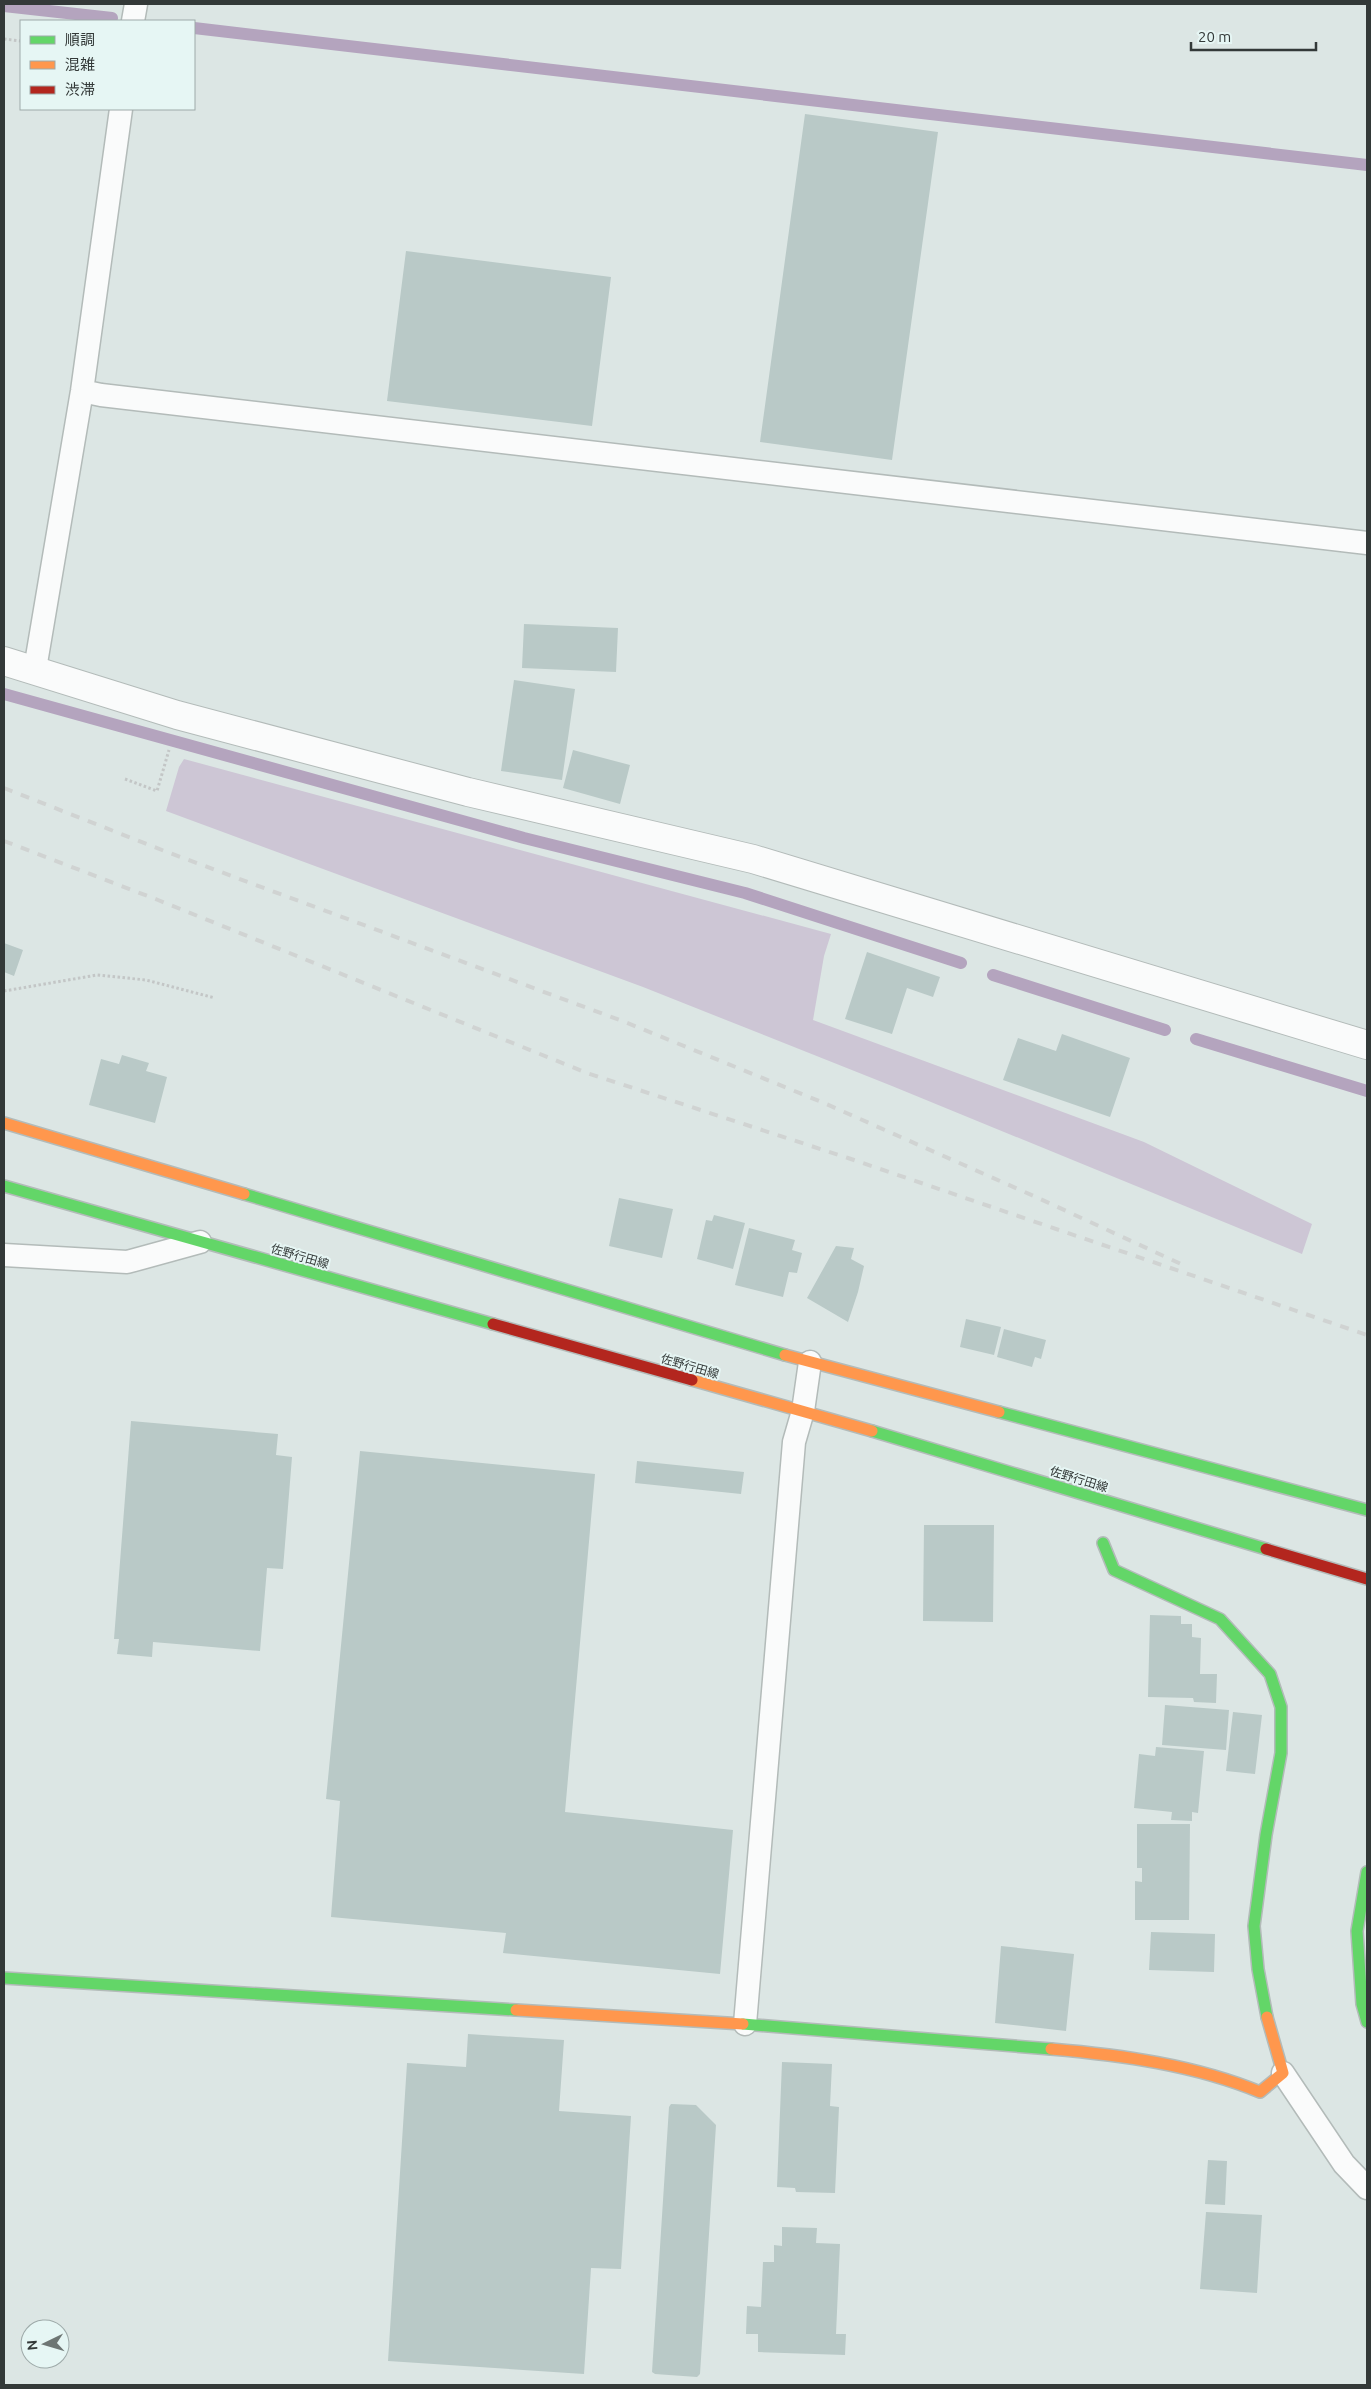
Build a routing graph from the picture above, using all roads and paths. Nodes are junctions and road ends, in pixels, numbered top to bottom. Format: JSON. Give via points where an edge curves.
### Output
{"nodes":[{"id":1,"x":136,"y":4,"type":"edge"},
{"id":2,"x":133,"y":20,"type":"edge"},
{"id":3,"x":4,"y":39,"type":"edge"},
{"id":4,"x":20,"y":41,"type":"edge"},
{"id":5,"x":121,"y":110,"type":"edge"},
{"id":6,"x":82,"y":391,"type":"junction"},
{"id":7,"x":1367,"y":543,"type":"edge"},
{"id":8,"x":4,"y":661,"type":"edge"},
{"id":9,"x":35,"y":670,"type":"junction"},
{"id":10,"x":165,"y":764,"type":"dead end"},
{"id":11,"x":125,"y":780,"type":"dead end"},
{"id":12,"x":4,"y":991,"type":"edge"},
{"id":13,"x":215,"y":998,"type":"dead end"},
{"id":14,"x":1367,"y":1045,"type":"edge"},
{"id":15,"x":4,"y":1123,"type":"edge"},
{"id":16,"x":4,"y":1186,"type":"edge"},
{"id":17,"x":200,"y":1242,"type":"junction"},
{"id":18,"x":4,"y":1255,"type":"edge"},
{"id":19,"x":810,"y":1362,"type":"junction"},
{"id":20,"x":803,"y":1411,"type":"junction"},
{"id":21,"x":1367,"y":1510,"type":"edge"},
{"id":22,"x":1103,"y":1543,"type":"dead end"},
{"id":23,"x":1367,"y":1579,"type":"edge"},
{"id":24,"x":1367,"y":1872,"type":"edge"},
{"id":25,"x":4,"y":1978,"type":"edge"},
{"id":26,"x":1367,"y":2022,"type":"edge"},
{"id":27,"x":745,"y":2024,"type":"junction"},
{"id":28,"x":1283,"y":2073,"type":"junction"},
{"id":29,"x":1367,"y":2188,"type":"edge"}],
"edges":[{"from":1,"to":2,"type":"lane"},
{"from":3,"to":4,"type":"path"},
{"from":5,"to":6,"type":"lane"},
{"from":6,"to":7,"type":"lane"},
{"from":6,"to":9,"type":"lane"},
{"from":8,"to":9,"type":"street"},
{"from":9,"to":14,"type":"street","via":[[177,715],[459,790],[753,859]]},
{"from":10,"to":11,"type":"path","via":[[157,791]]},
{"from":12,"to":13,"type":"path","via":[[98,975],[146,980]]},
{"from":15,"to":19,"type":"main road"},
{"from":16,"to":17,"type":"main road","name":"佐野行田線"},
{"from":17,"to":18,"type":"lane","via":[[127,1262]]},
{"from":17,"to":20,"type":"main road","name":"佐野行田線"},
{"from":19,"to":20,"type":"lane"},
{"from":19,"to":21,"type":"main road"},
{"from":20,"to":23,"type":"main road","name":"佐野行田線"},
{"from":20,"to":27,"type":"lane","via":[[794,1442]]},
{"from":22,"to":28,"type":"main road","via":[[1114,1570],[1220,1618],[1270,1674],[1281,1707],[1282,1753],[1266,1835],[1254,1926],[1267,2020]]},
{"from":24,"to":26,"type":"main road","via":[[1357,1930],[1362,2004]]},
{"from":25,"to":27,"type":"main road"},
{"from":27,"to":28,"type":"main road","via":[[1102,2053],[1226,2078],[1260,2092]]},
{"from":28,"to":29,"type":"lane","via":[[1344,2164]]}]}
